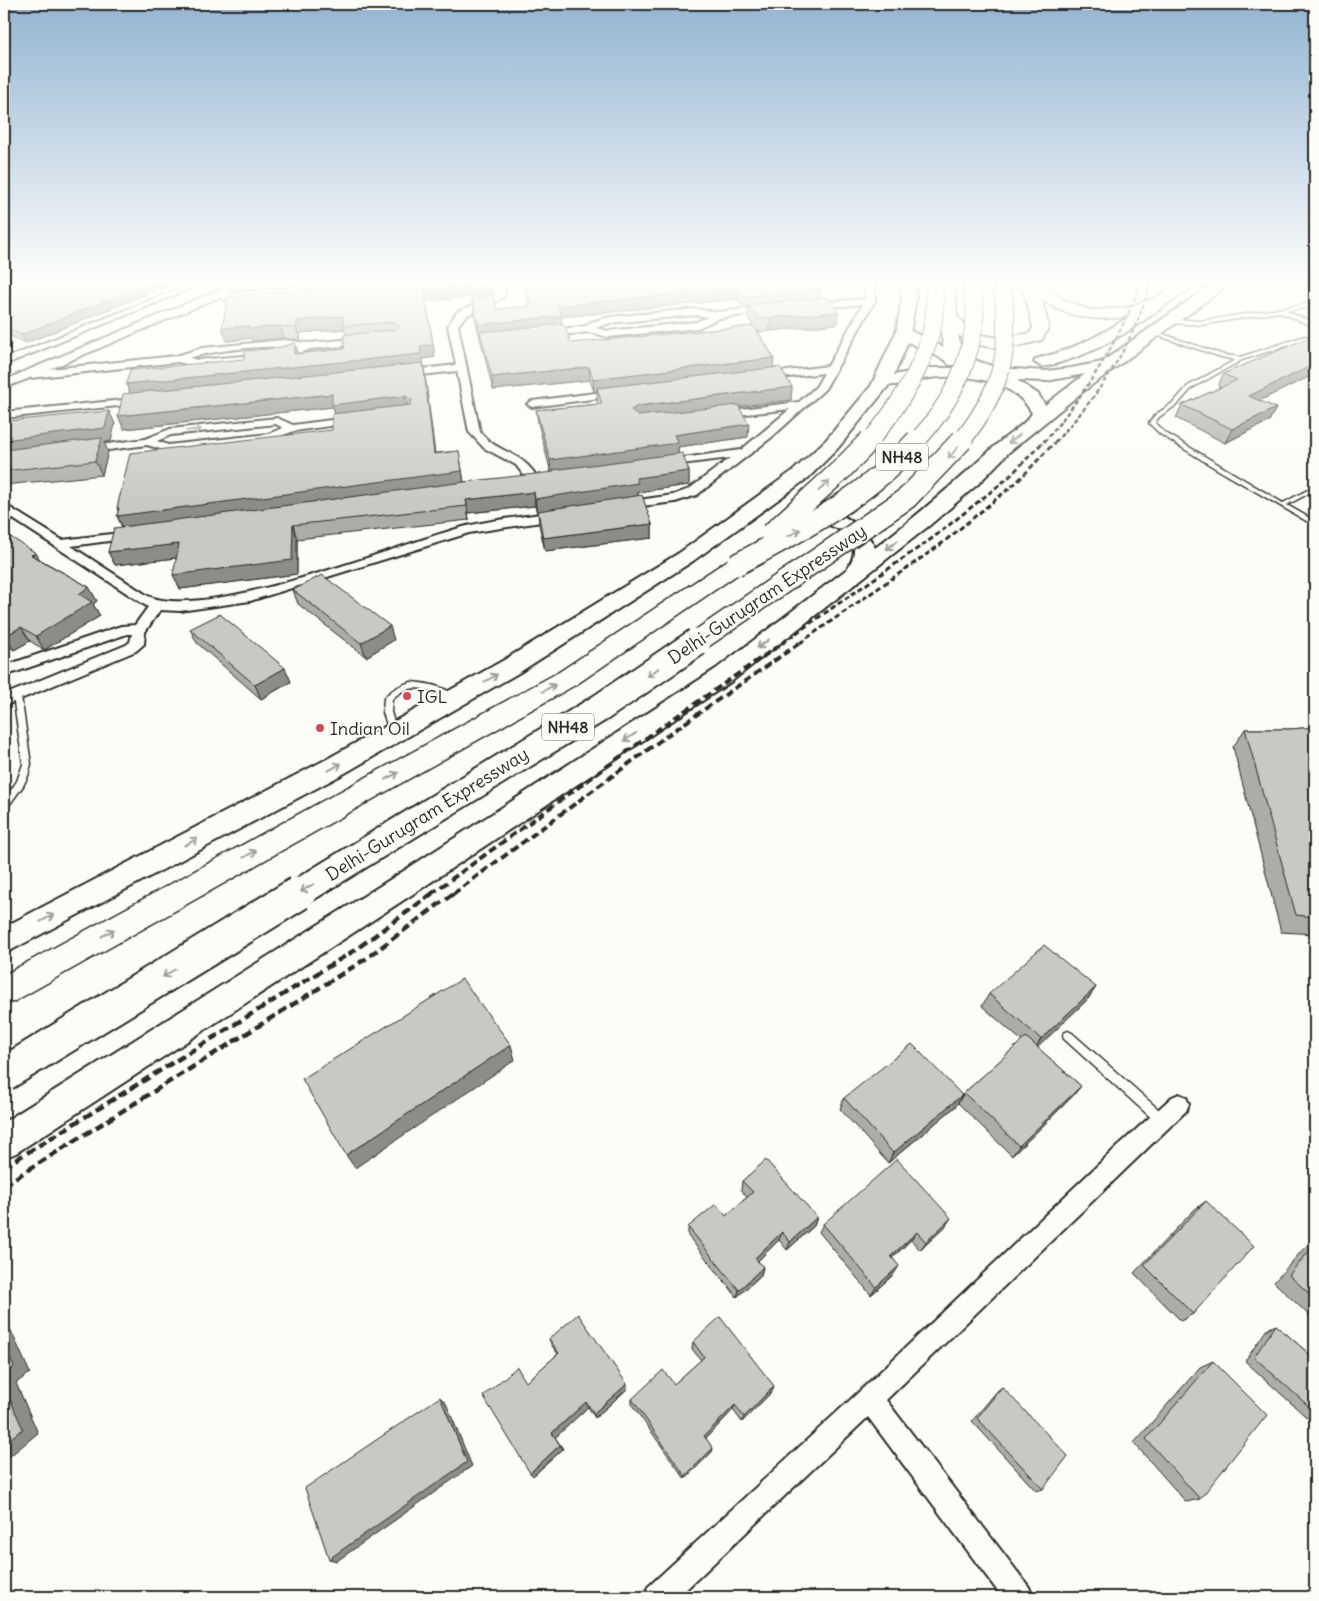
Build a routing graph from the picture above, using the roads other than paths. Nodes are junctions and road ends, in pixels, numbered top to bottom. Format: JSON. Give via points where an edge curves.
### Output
{"nodes":[{"id":1,"x":15,"y":355,"type":"edge"},
{"id":2,"x":21,"y":355,"type":"edge"},
{"id":3,"x":73,"y":355,"type":"edge"},
{"id":4,"x":189,"y":355,"type":"edge"},
{"id":5,"x":459,"y":355,"type":"edge"},
{"id":6,"x":840,"y":355,"type":"edge"},
{"id":7,"x":894,"y":355,"type":"edge"},
{"id":8,"x":924,"y":355,"type":"edge"},
{"id":9,"x":943,"y":355,"type":"edge"},
{"id":10,"x":954,"y":355,"type":"edge"},
{"id":11,"x":969,"y":355,"type":"edge"},
{"id":12,"x":1005,"y":355,"type":"edge"},
{"id":13,"x":1073,"y":355,"type":"edge"},
{"id":14,"x":1122,"y":355,"type":"joint"},
{"id":15,"x":1220,"y":355,"type":"edge"},
{"id":16,"x":1251,"y":355,"type":"edge"},
{"id":17,"x":18,"y":356,"type":"junction"},
{"id":18,"x":273,"y":356,"type":"edge"},
{"id":19,"x":1240,"y":358,"type":"junction"},
{"id":20,"x":177,"y":359,"type":"junction"},
{"id":21,"x":955,"y":361,"type":"junction"},
{"id":22,"x":4,"y":362,"type":"edge"},
{"id":23,"x":462,"y":368,"type":"junction"},
{"id":24,"x":832,"y":369,"type":"junction"},
{"id":25,"x":982,"y":370,"type":"junction"},
{"id":26,"x":25,"y":375,"type":"junction"},
{"id":27,"x":393,"y":375,"type":"edge"},
{"id":28,"x":755,"y":378,"type":"edge"},
{"id":29,"x":4,"y":385,"type":"edge"},
{"id":30,"x":879,"y":388,"type":"junction"},
{"id":31,"x":628,"y":392,"type":"edge"},
{"id":32,"x":150,"y":400,"type":"edge"},
{"id":33,"x":532,"y":404,"type":"dead end"},
{"id":34,"x":802,"y":405,"type":"junction"},
{"id":35,"x":4,"y":415,"type":"edge"},
{"id":36,"x":706,"y":416,"type":"edge"},
{"id":37,"x":370,"y":418,"type":"edge"},
{"id":38,"x":1036,"y":424,"type":"junction"},
{"id":39,"x":71,"y":452,"type":"edge"},
{"id":40,"x":744,"y":453,"type":"junction"},
{"id":41,"x":648,"y":465,"type":"edge"},
{"id":42,"x":533,"y":480,"type":"edge"},
{"id":43,"x":1315,"y":488,"type":"edge"},
{"id":44,"x":1283,"y":505,"type":"junction"},
{"id":45,"x":4,"y":508,"type":"edge"},
{"id":46,"x":608,"y":508,"type":"edge"},
{"id":47,"x":570,"y":514,"type":"edge"},
{"id":48,"x":744,"y":515,"type":"junction"},
{"id":49,"x":1315,"y":524,"type":"edge"},
{"id":50,"x":145,"y":532,"type":"edge"},
{"id":51,"x":60,"y":544,"type":"junction"},
{"id":52,"x":736,"y":565,"type":"junction"},
{"id":53,"x":856,"y":572,"type":"junction"},
{"id":54,"x":156,"y":605,"type":"junction"},
{"id":55,"x":138,"y":632,"type":"junction"},
{"id":56,"x":6,"y":664,"type":"edge"},
{"id":57,"x":10,"y":698,"type":"edge"},
{"id":58,"x":455,"y":699,"type":"junction"},
{"id":59,"x":394,"y":733,"type":"junction"},
{"id":60,"x":4,"y":806,"type":"edge"},
{"id":61,"x":4,"y":941,"type":"edge"},
{"id":62,"x":4,"y":990,"type":"edge"},
{"id":63,"x":1068,"y":1036,"type":"dead end"},
{"id":64,"x":36,"y":1054,"type":"junction"},
{"id":65,"x":4,"y":1070,"type":"edge"},
{"id":66,"x":4,"y":1074,"type":"edge"},
{"id":67,"x":1179,"y":1104,"type":"dead end"},
{"id":68,"x":1162,"y":1120,"type":"junction"},
{"id":69,"x":4,"y":1141,"type":"edge"},
{"id":70,"x":870,"y":1399,"type":"junction"},
{"id":71,"x":658,"y":1597,"type":"edge"},
{"id":72,"x":1019,"y":1597,"type":"edge"}],
"edges":[{"from":1,"to":17,"type":"street"},
{"from":2,"to":17,"type":"street"},
{"from":3,"to":26,"type":"street"},
{"from":4,"to":20,"type":"street"},
{"from":5,"to":23,"type":"street"},
{"from":6,"to":24,"type":"street"},
{"from":7,"to":30,"type":"main road"},
{"from":52,"to":8,"type":"highway","one_way":true,"bridge":true,"via":[[843,469],[899,403]]},
{"from":9,"to":21,"type":"main road"},
{"from":10,"to":21,"type":"highway"},
{"from":52,"to":11,"type":"highway","name":"Delhi-Gurugram Expressway","number":"NH48","one_way":true,"bridge":true,"via":[[824,518],[853,499],[892,466],[935,420],[964,371]]},
{"from":12,"to":64,"type":"highway","name":"Delhi-Gurugram Expressway","number":"NH48","one_way":true,"bridge":true,"via":[[1002,370],[984,411],[950,457],[907,498],[600,708]]},
{"from":13,"to":25,"type":"main road"},
{"from":14,"to":25,"type":"main road","via":[[1101,366],[1063,375],[1013,376]]},
{"from":14,"to":38,"type":"main road","via":[[1074,389]]},
{"from":15,"to":19,"type":"lane"},
{"from":16,"to":19,"type":"lane"},
{"from":17,"to":22,"type":"street"},
{"from":18,"to":20,"type":"street","via":[[197,363]]},
{"from":19,"to":44,"type":"lane","via":[[1190,387],[1152,423],[1162,433]]},
{"from":20,"to":26,"type":"street"},
{"from":21,"to":25,"type":"main road"},
{"from":23,"to":27,"type":"street"},
{"from":23,"to":42,"type":"street","via":[[478,438],[522,463]]},
{"from":24,"to":28,"type":"street"},
{"from":24,"to":34,"type":"street","via":[[824,384]]},
{"from":26,"to":29,"type":"street"},
{"from":30,"to":38,"type":"main road","via":[[902,376],[923,372],[957,371],[993,378],[1020,386],[1035,398],[1042,413]]},
{"from":30,"to":48,"type":"main road","via":[[832,444],[801,474]]},
{"from":31,"to":33,"type":"street"},
{"from":32,"to":35,"type":"street"},
{"from":34,"to":36,"type":"street"},
{"from":34,"to":40,"type":"street"},
{"from":37,"to":39,"type":"street","via":[[292,428],[270,437],[167,448],[148,442]]},
{"from":38,"to":53,"type":"main road","one_way":true,"via":[[1002,448],[923,521]]},
{"from":40,"to":41,"type":"street"},
{"from":40,"to":46,"type":"street","via":[[700,488],[686,495]]},
{"from":43,"to":44,"type":"lane"},
{"from":44,"to":49,"type":"lane"},
{"from":45,"to":51,"type":"street"},
{"from":47,"to":54,"type":"street","via":[[467,530],[250,596],[180,607]]},
{"from":48,"to":53,"type":"main road","via":[[761,510],[791,509],[821,514],[840,522],[863,542],[864,560]]},
{"from":58,"to":48,"type":"main road","one_way":true,"via":[[686,557]]},
{"from":50,"to":51,"type":"street"},
{"from":51,"to":54,"type":"street"},
{"from":62,"to":52,"type":"highway","name":"Delhi-Gurugram Expressway","number":"NH48","one_way":true,"via":[[568,678]]},
{"from":53,"to":69,"type":"main road","one_way":true,"via":[[724,675],[409,882]]},
{"from":54,"to":55,"type":"street"},
{"from":55,"to":56,"type":"street","via":[[126,629]]},
{"from":55,"to":57,"type":"street","via":[[139,641],[131,648]]},
{"from":57,"to":60,"type":"lane","via":[[27,764],[16,792]]},
{"from":58,"to":59,"type":"main road"},
{"from":58,"to":59,"type":"lane","via":[[426,685],[396,689],[388,698],[387,712]]},
{"from":61,"to":59,"type":"main road","one_way":true},
{"from":63,"to":68,"type":"lane"},
{"from":64,"to":65,"type":"main road","bridge":true},
{"from":64,"to":66,"type":"highway","name":"Delhi-Gurugram Expressway","number":"NH48","bridge":true},
{"from":67,"to":68,"type":"street"},
{"from":68,"to":70,"type":"street"},
{"from":70,"to":71,"type":"street"},
{"from":70,"to":72,"type":"street"}]}
